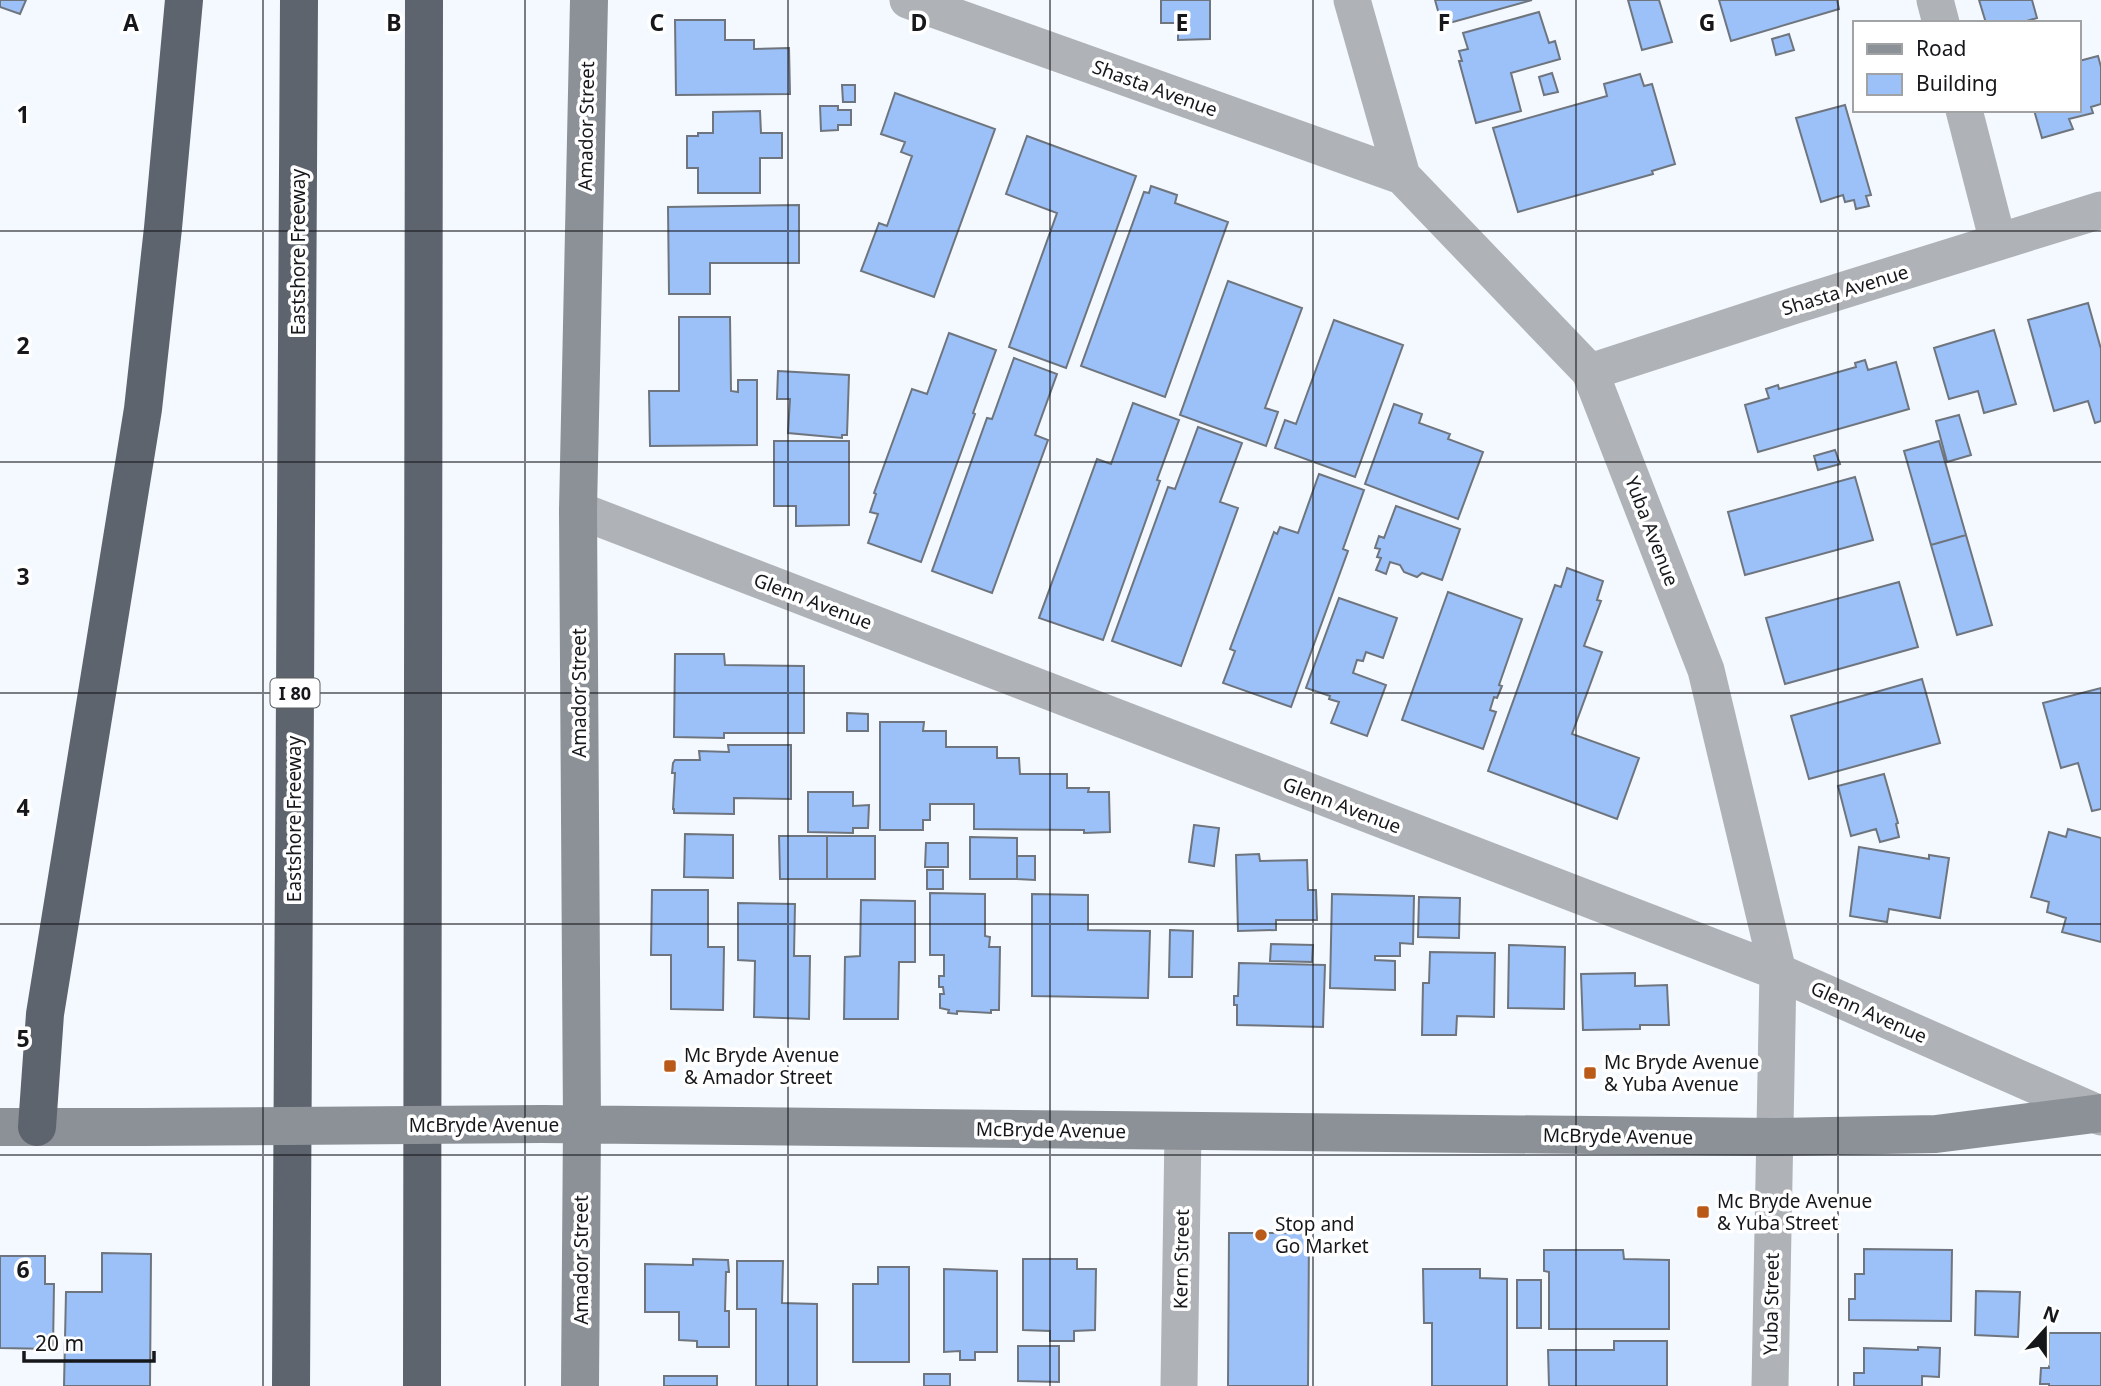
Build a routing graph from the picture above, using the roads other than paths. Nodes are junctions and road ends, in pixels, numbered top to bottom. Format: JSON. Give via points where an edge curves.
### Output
{"nodes":[{"id":1,"x":184,"y":0,"type":"edge"},
{"id":2,"x":299,"y":0,"type":"edge"},
{"id":3,"x":424,"y":0,"type":"edge"},
{"id":4,"x":589,"y":0,"type":"edge"},
{"id":5,"x":908,"y":0,"type":"edge"},
{"id":6,"x":1352,"y":0,"type":"edge"},
{"id":7,"x":1935,"y":0,"type":"edge"},
{"id":8,"x":1940,"y":21,"type":"edge"},
{"id":9,"x":1965,"y":112,"type":"edge"},
{"id":10,"x":1402,"y":176,"type":"junction"},
{"id":11,"x":2101,"y":210,"type":"edge"},
{"id":12,"x":1998,"y":242,"type":"junction"},
{"id":13,"x":1590,"y":372,"type":"junction"},
{"id":14,"x":578,"y":510,"type":"junction"},
{"id":15,"x":1778,"y":972,"type":"junction"},
{"id":16,"x":2101,"y":1115,"type":"edge"},
{"id":17,"x":582,"y":1124,"type":"junction"},
{"id":18,"x":0,"y":1127,"type":"edge"},
{"id":19,"x":37,"y":1127,"type":"junction"},
{"id":20,"x":1183,"y":1132,"type":"junction"},
{"id":21,"x":1773,"y":1138,"type":"junction"},
{"id":22,"x":291,"y":1386,"type":"edge"},
{"id":23,"x":422,"y":1386,"type":"edge"},
{"id":24,"x":580,"y":1386,"type":"edge"},
{"id":25,"x":1180,"y":1386,"type":"edge"},
{"id":26,"x":1770,"y":1386,"type":"edge"}],
"edges":[{"from":1,"to":19,"type":"highway","via":[[143,409],[45,1014]]},
{"from":2,"to":22,"type":"highway","name":"Eastshore Freeway","number":"I 80"},
{"from":3,"to":23,"type":"highway"},
{"from":4,"to":14,"type":"main road","name":"Amador Street"},
{"from":5,"to":10,"type":"street","name":"Shasta Avenue"},
{"from":6,"to":10,"type":"street","name":"Yuba Avenue"},
{"from":7,"to":8,"type":"street"},
{"from":9,"to":12,"type":"street"},
{"from":10,"to":13,"type":"street","name":"Yuba Avenue"},
{"from":11,"to":12,"type":"street","name":"Shasta Avenue"},
{"from":12,"to":13,"type":"street","name":"Shasta Avenue"},
{"from":13,"to":15,"type":"street","name":"Yuba Avenue","via":[[1706,670]]},
{"from":14,"to":15,"type":"street","name":"Glenn Avenue"},
{"from":14,"to":17,"type":"main road","name":"Amador Street"},
{"from":15,"to":16,"type":"street","name":"Glenn Avenue"},
{"from":15,"to":21,"type":"street","name":"Yuba Avenue"},
{"from":16,"to":21,"type":"main road","name":"McBryde Avenue","via":[[1936,1135]]},
{"from":17,"to":19,"type":"main road","name":"McBryde Avenue","bridge":true},
{"from":17,"to":20,"type":"main road","name":"McBryde Avenue"},
{"from":17,"to":24,"type":"main road","name":"Amador Street"},
{"from":18,"to":19,"type":"main road","name":"McBryde Avenue"},
{"from":20,"to":21,"type":"main road","name":"McBryde Avenue"},
{"from":20,"to":25,"type":"street","name":"Kern Street"},
{"from":21,"to":26,"type":"street","name":"Yuba Street"}]}
